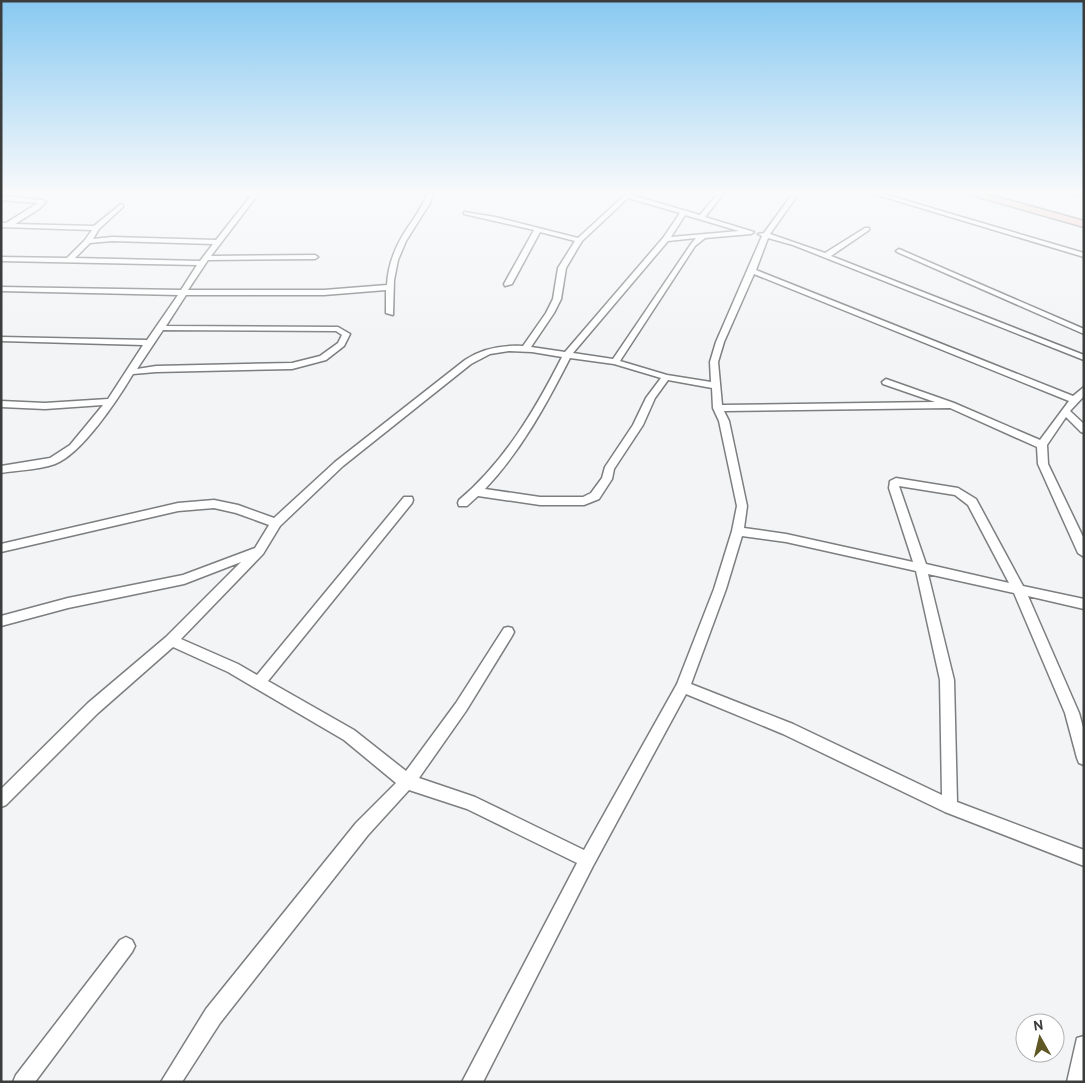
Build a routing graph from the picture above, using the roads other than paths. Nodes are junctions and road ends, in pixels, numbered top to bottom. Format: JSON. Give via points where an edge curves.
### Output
{"nodes":[{"id":1,"x":85,"y":244,"type":"edge"},
{"id":2,"x":217,"y":244,"type":"edge"},
{"id":3,"x":402,"y":244,"type":"edge"},
{"id":4,"x":530,"y":244,"type":"edge"},
{"id":5,"x":577,"y":244,"type":"edge"},
{"id":6,"x":662,"y":244,"type":"edge"},
{"id":7,"x":695,"y":244,"type":"edge"},
{"id":8,"x":763,"y":244,"type":"edge"},
{"id":9,"x":794,"y":244,"type":"edge"},
{"id":10,"x":844,"y":244,"type":"edge"},
{"id":11,"x":1045,"y":244,"type":"edge"},
{"id":12,"x":899,"y":251,"type":"dead end"},
{"id":13,"x":1084,"y":255,"type":"edge"},
{"id":14,"x":826,"y":256,"type":"junction"},
{"id":15,"x":315,"y":257,"type":"dead end"},
{"id":16,"x":1,"y":259,"type":"edge"},
{"id":17,"x":69,"y":260,"type":"junction"},
{"id":18,"x":204,"y":260,"type":"junction"},
{"id":19,"x":752,"y":271,"type":"junction"},
{"id":20,"x":508,"y":284,"type":"dead end"},
{"id":21,"x":389,"y":287,"type":"junction"},
{"id":22,"x":1,"y":289,"type":"edge"},
{"id":23,"x":183,"y":294,"type":"junction"},
{"id":24,"x":390,"y":313,"type":"dead end"},
{"id":25,"x":161,"y":328,"type":"junction"},
{"id":26,"x":1084,"y":332,"type":"edge"},
{"id":27,"x":1,"y":339,"type":"edge"},
{"id":28,"x":149,"y":343,"type":"junction"},
{"id":29,"x":526,"y":348,"type":"junction"},
{"id":30,"x":567,"y":355,"type":"junction"},
{"id":31,"x":1084,"y":358,"type":"edge"},
{"id":32,"x":615,"y":362,"type":"junction"},
{"id":33,"x":131,"y":372,"type":"junction"},
{"id":34,"x":666,"y":377,"type":"junction"},
{"id":35,"x":886,"y":382,"type":"dead end"},
{"id":36,"x":716,"y":386,"type":"junction"},
{"id":37,"x":1084,"y":390,"type":"edge"},
{"id":38,"x":1074,"y":400,"type":"junction"},
{"id":39,"x":111,"y":402,"type":"junction"},
{"id":40,"x":1,"y":404,"type":"edge"},
{"id":41,"x":951,"y":405,"type":"junction"},
{"id":42,"x":718,"y":408,"type":"junction"},
{"id":43,"x":1066,"y":411,"type":"junction"},
{"id":44,"x":1084,"y":430,"type":"edge"},
{"id":45,"x":1042,"y":445,"type":"junction"},
{"id":46,"x":1,"y":470,"type":"edge"},
{"id":47,"x":478,"y":492,"type":"junction"},
{"id":48,"x":408,"y":500,"type":"dead end"},
{"id":49,"x":463,"y":504,"type":"dead end"},
{"id":50,"x":276,"y":524,"type":"junction"},
{"id":51,"x":738,"y":531,"type":"junction"},
{"id":52,"x":1,"y":548,"type":"edge"},
{"id":53,"x":259,"y":551,"type":"junction"},
{"id":54,"x":1084,"y":553,"type":"edge"},
{"id":55,"x":920,"y":568,"type":"junction"},
{"id":56,"x":1019,"y":590,"type":"junction"},
{"id":57,"x":1084,"y":604,"type":"edge"},
{"id":58,"x":1,"y":621,"type":"edge"},
{"id":59,"x":508,"y":632,"type":"dead end"},
{"id":60,"x":171,"y":641,"type":"junction"},
{"id":61,"x":259,"y":683,"type":"junction"},
{"id":62,"x":682,"y":687,"type":"junction"},
{"id":63,"x":1084,"y":758,"type":"edge"},
{"id":64,"x":407,"y":782,"type":"junction"},
{"id":65,"x":1,"y":800,"type":"edge"},
{"id":66,"x":950,"y":807,"type":"junction"},
{"id":67,"x":1084,"y":858,"type":"edge"},
{"id":68,"x":587,"y":860,"type":"junction"},
{"id":69,"x":126,"y":946,"type":"dead end"},
{"id":70,"x":1084,"y":1045,"type":"edge"},
{"id":71,"x":23,"y":1082,"type":"edge"},
{"id":72,"x":171,"y":1082,"type":"edge"},
{"id":73,"x":472,"y":1082,"type":"edge"},
{"id":74,"x":1077,"y":1082,"type":"edge"}],
"edges":[{"from":1,"to":17,"type":"street"},
{"from":2,"to":18,"type":"street"},
{"from":3,"to":21,"type":"street","via":[[394,256]]},
{"from":4,"to":20,"type":"street"},
{"from":5,"to":29,"type":"street","via":[[562,268],[550,313]]},
{"from":6,"to":30,"type":"street"},
{"from":7,"to":32,"type":"street"},
{"from":8,"to":19,"type":"street"},
{"from":9,"to":14,"type":"street"},
{"from":10,"to":14,"type":"street"},
{"from":11,"to":13,"type":"street"},
{"from":12,"to":26,"type":"street"},
{"from":14,"to":31,"type":"street"},
{"from":15,"to":18,"type":"street"},
{"from":16,"to":17,"type":"street"},
{"from":17,"to":18,"type":"street"},
{"from":18,"to":23,"type":"street"},
{"from":19,"to":36,"type":"street","via":[[720,342],[714,362]]},
{"from":19,"to":38,"type":"street"},
{"from":21,"to":23,"type":"street","via":[[327,293]]},
{"from":21,"to":24,"type":"street"},
{"from":22,"to":23,"type":"street"},
{"from":23,"to":25,"type":"street"},
{"from":25,"to":28,"type":"street"},
{"from":25,"to":33,"type":"street","via":[[338,328],[346,334],[341,344],[323,358],[292,366]]},
{"from":27,"to":28,"type":"street"},
{"from":28,"to":33,"type":"street"},
{"from":29,"to":30,"type":"street"},
{"from":29,"to":50,"type":"street","via":[[488,352],[456,370],[339,464]]},
{"from":30,"to":32,"type":"street"},
{"from":30,"to":47,"type":"street","via":[[547,396],[524,432]]},
{"from":32,"to":34,"type":"street"},
{"from":33,"to":39,"type":"street"},
{"from":34,"to":36,"type":"street"},
{"from":34,"to":47,"type":"street","via":[[650,398],[638,425],[595,496],[584,501],[540,501]]},
{"from":35,"to":41,"type":"street"},
{"from":36,"to":42,"type":"street"},
{"from":37,"to":38,"type":"street"},
{"from":38,"to":43,"type":"street"},
{"from":39,"to":40,"type":"street","via":[[45,406]]},
{"from":39,"to":46,"type":"street","via":[[73,447],[53,461]]},
{"from":41,"to":42,"type":"street"},
{"from":41,"to":45,"type":"street"},
{"from":42,"to":51,"type":"street","via":[[724,421],[742,506]]},
{"from":43,"to":44,"type":"street"},
{"from":43,"to":45,"type":"street"},
{"from":45,"to":54,"type":"street","via":[[1043,464]]},
{"from":47,"to":49,"type":"street"},
{"from":48,"to":61,"type":"street"},
{"from":50,"to":52,"type":"street","via":[[238,509],[214,504],[178,507]]},
{"from":50,"to":53,"type":"street"},
{"from":51,"to":55,"type":"street","via":[[786,538]]},
{"from":51,"to":62,"type":"street","via":[[720,589]]},
{"from":53,"to":58,"type":"street","via":[[184,580],[68,603]]},
{"from":53,"to":60,"type":"street"},
{"from":55,"to":56,"type":"street"},
{"from":55,"to":56,"type":"street","via":[[894,488],[896,482],[966,496]]},
{"from":55,"to":66,"type":"street","via":[[947,680]]},
{"from":56,"to":57,"type":"street"},
{"from":56,"to":63,"type":"street","via":[[1072,713]]},
{"from":59,"to":64,"type":"street","via":[[461,707]]},
{"from":60,"to":61,"type":"street","via":[[207,655]]},
{"from":60,"to":65,"type":"street","via":[[93,708]]},
{"from":61,"to":64,"type":"street","via":[[350,735]]},
{"from":62,"to":66,"type":"street","via":[[788,730]]},
{"from":62,"to":68,"type":"street"},
{"from":64,"to":68,"type":"street","via":[[470,802]]},
{"from":64,"to":72,"type":"street","via":[[362,829],[213,1016]]},
{"from":66,"to":67,"type":"street"},
{"from":68,"to":73,"type":"street"},
{"from":69,"to":71,"type":"street"},
{"from":70,"to":74,"type":"street"}]}
